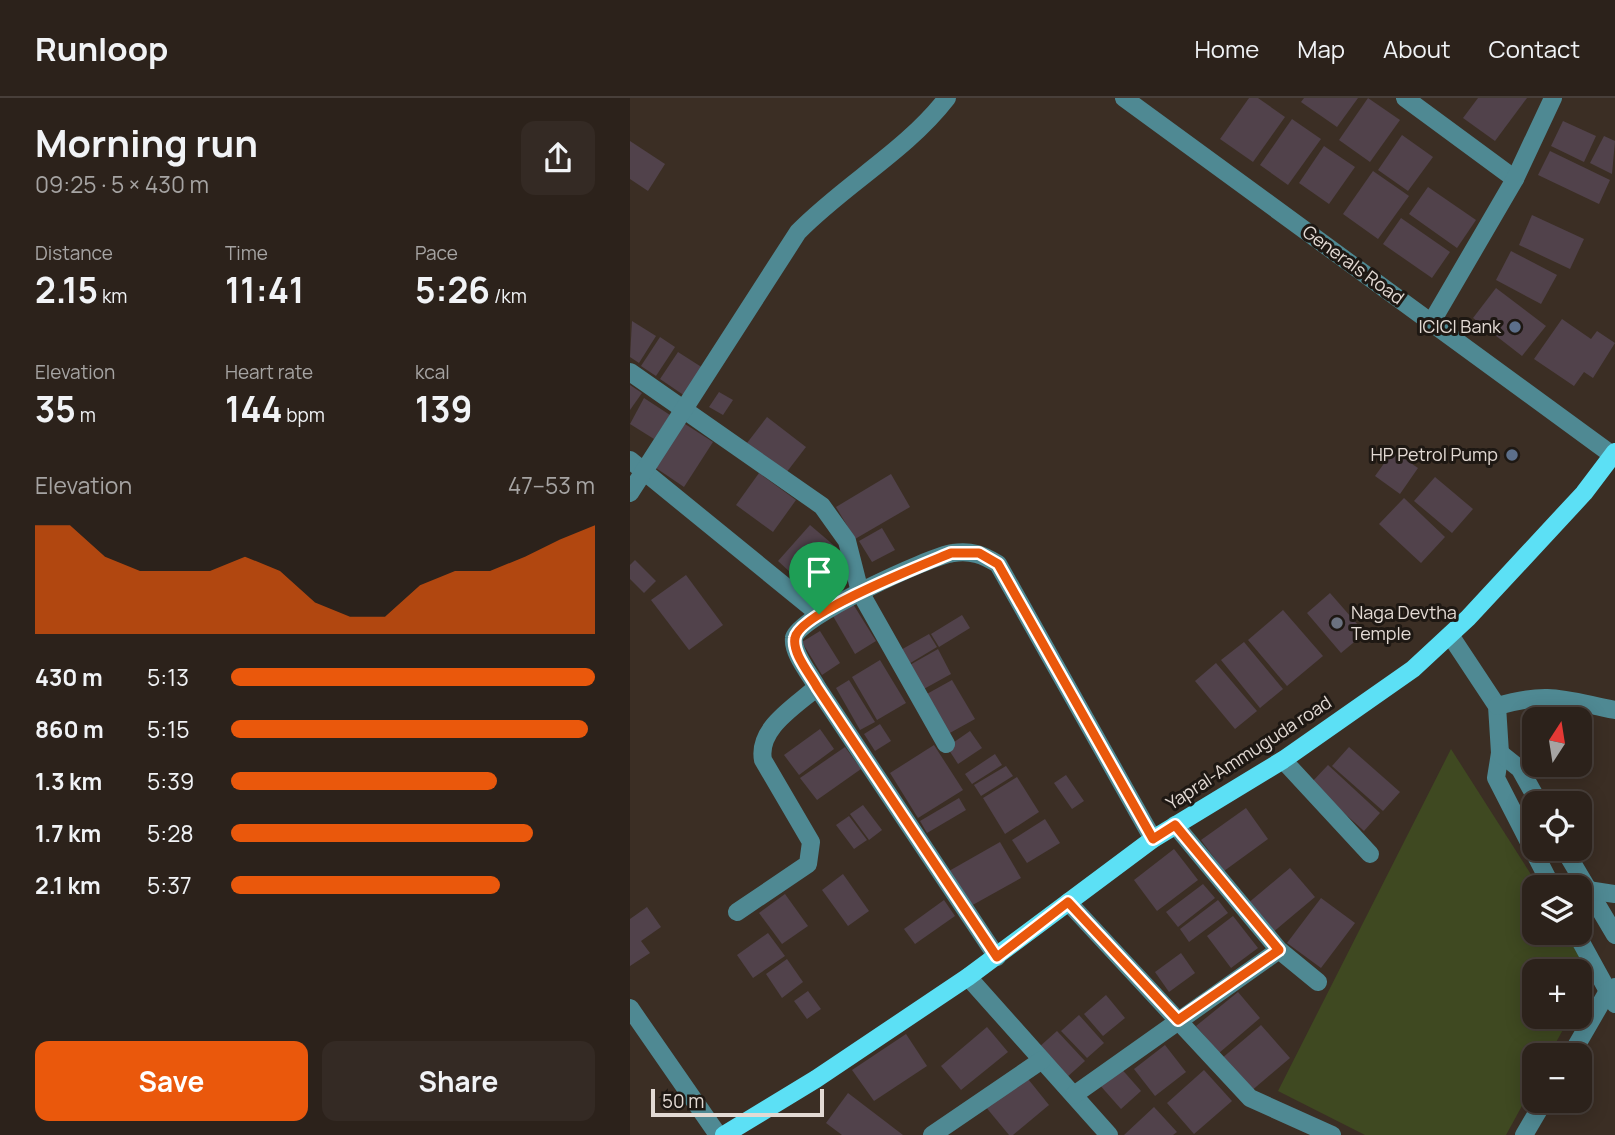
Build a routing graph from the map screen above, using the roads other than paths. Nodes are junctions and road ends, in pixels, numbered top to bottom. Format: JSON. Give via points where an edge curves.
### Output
{"nodes":[{"id":1,"x":947,"y":98,"type":"edge"},
{"id":2,"x":1124,"y":98,"type":"edge"},
{"id":3,"x":1405,"y":98,"type":"edge"},
{"id":4,"x":1553,"y":98,"type":"edge"},
{"id":5,"x":1515,"y":179,"type":"junction"},
{"id":6,"x":1431,"y":323,"type":"junction"},
{"id":7,"x":630,"y":372,"type":"edge"},
{"id":8,"x":685,"y":409,"type":"junction"},
{"id":9,"x":1614,"y":455,"type":"edge"},
{"id":10,"x":637,"y":465,"type":"edge"},
{"id":11,"x":630,"y":493,"type":"edge"},
{"id":12,"x":860,"y":592,"type":"junction"},
{"id":13,"x":819,"y":614,"type":"junction"},
{"id":14,"x":1450,"y":635,"type":"junction"},
{"id":15,"x":817,"y":687,"type":"junction"},
{"id":16,"x":1497,"y":706,"type":"junction"},
{"id":17,"x":1615,"y":710,"type":"edge"},
{"id":18,"x":946,"y":744,"type":"dead end"},
{"id":19,"x":1500,"y":753,"type":"junction"},
{"id":20,"x":1283,"y":761,"type":"junction"},
{"id":21,"x":1532,"y":791,"type":"edge"},
{"id":22,"x":1175,"y":825,"type":"junction"},
{"id":23,"x":1153,"y":839,"type":"junction"},
{"id":24,"x":1370,"y":854,"type":"dead end"},
{"id":25,"x":1546,"y":875,"type":"edge"},
{"id":26,"x":1592,"y":893,"type":"edge"},
{"id":27,"x":1615,"y":894,"type":"edge"},
{"id":28,"x":1068,"y":902,"type":"junction"},
{"id":29,"x":1592,"y":903,"type":"edge"},
{"id":30,"x":737,"y":912,"type":"dead end"},
{"id":31,"x":1615,"y":935,"type":"edge"},
{"id":32,"x":1583,"y":945,"type":"edge"},
{"id":33,"x":1279,"y":950,"type":"junction"},
{"id":34,"x":997,"y":957,"type":"junction"},
{"id":35,"x":968,"y":977,"type":"junction"},
{"id":36,"x":1318,"y":982,"type":"dead end"},
{"id":37,"x":1613,"y":994,"type":"edge"},
{"id":38,"x":630,"y":1008,"type":"edge"},
{"id":39,"x":1178,"y":1020,"type":"junction"},
{"id":40,"x":1579,"y":1043,"type":"edge"},
{"id":41,"x":1042,"y":1060,"type":"junction"},
{"id":42,"x":1074,"y":1095,"type":"junction"},
{"id":43,"x":1537,"y":1113,"type":"edge"},
{"id":44,"x":718,"y":1135,"type":"edge"},
{"id":45,"x":724,"y":1135,"type":"edge"},
{"id":46,"x":932,"y":1135,"type":"edge"},
{"id":47,"x":1109,"y":1135,"type":"edge"},
{"id":48,"x":1332,"y":1135,"type":"edge"},
{"id":49,"x":1524,"y":1135,"type":"edge"}],
"edges":[{"from":1,"to":8,"type":"street","via":[[926,126],[827,202],[798,232]]},
{"from":2,"to":6,"type":"street","name":"Generals Road"},
{"from":3,"to":5,"type":"street"},
{"from":4,"to":5,"type":"street"},
{"from":5,"to":6,"type":"street"},
{"from":6,"to":9,"type":"street","name":"Generals Road"},
{"from":7,"to":8,"type":"street"},
{"from":8,"to":10,"type":"street"},
{"from":8,"to":12,"type":"street","via":[[822,506],[847,541]]},
{"from":9,"to":14,"type":"main road","name":"Yapral-Ammuguda road"},
{"from":10,"to":11,"type":"street"},
{"from":10,"to":13,"type":"street"},
{"from":12,"to":13,"type":"street"},
{"from":12,"to":18,"type":"street"},
{"from":12,"to":23,"type":"street","via":[[951,553],[979,553],[998,564]]},
{"from":13,"to":15,"type":"street","via":[[799,627],[794,639]]},
{"from":14,"to":16,"type":"street"},
{"from":14,"to":20,"type":"main road","name":"Yapral-Ammuguda road","via":[[1413,669]]},
{"from":15,"to":30,"type":"street","via":[[765,734],[760,747],[763,760],[811,842],[812,853],[808,864]]},
{"from":15,"to":34,"type":"street"},
{"from":16,"to":17,"type":"street","via":[[1548,696]]},
{"from":16,"to":19,"type":"street"},
{"from":19,"to":21,"type":"street","via":[[1520,769]]},
{"from":19,"to":25,"type":"street","via":[[1496,778]]},
{"from":20,"to":22,"type":"main road","name":"Yapral-Ammuguda road"},
{"from":20,"to":24,"type":"street"},
{"from":22,"to":23,"type":"main road","name":"Yapral-Ammuguda road"},
{"from":22,"to":33,"type":"street"},
{"from":23,"to":28,"type":"main road","name":"Yapral-Ammuguda road"},
{"from":26,"to":27,"type":"street"},
{"from":28,"to":34,"type":"main road","name":"Yapral-Ammuguda road"},
{"from":28,"to":39,"type":"street"},
{"from":29,"to":31,"type":"street"},
{"from":32,"to":37,"type":"street"},
{"from":33,"to":36,"type":"street"},
{"from":33,"to":39,"type":"street"},
{"from":34,"to":35,"type":"main road","name":"Yapral-Ammuguda road"},
{"from":35,"to":41,"type":"street"},
{"from":35,"to":45,"type":"main road","name":"Yapral-Ammuguda road"},
{"from":37,"to":40,"type":"street"},
{"from":38,"to":44,"type":"street"},
{"from":39,"to":42,"type":"street"},
{"from":39,"to":48,"type":"street","via":[[1250,1098]]},
{"from":41,"to":42,"type":"street"},
{"from":41,"to":46,"type":"street"},
{"from":42,"to":47,"type":"street"},
{"from":43,"to":49,"type":"street"}]}
